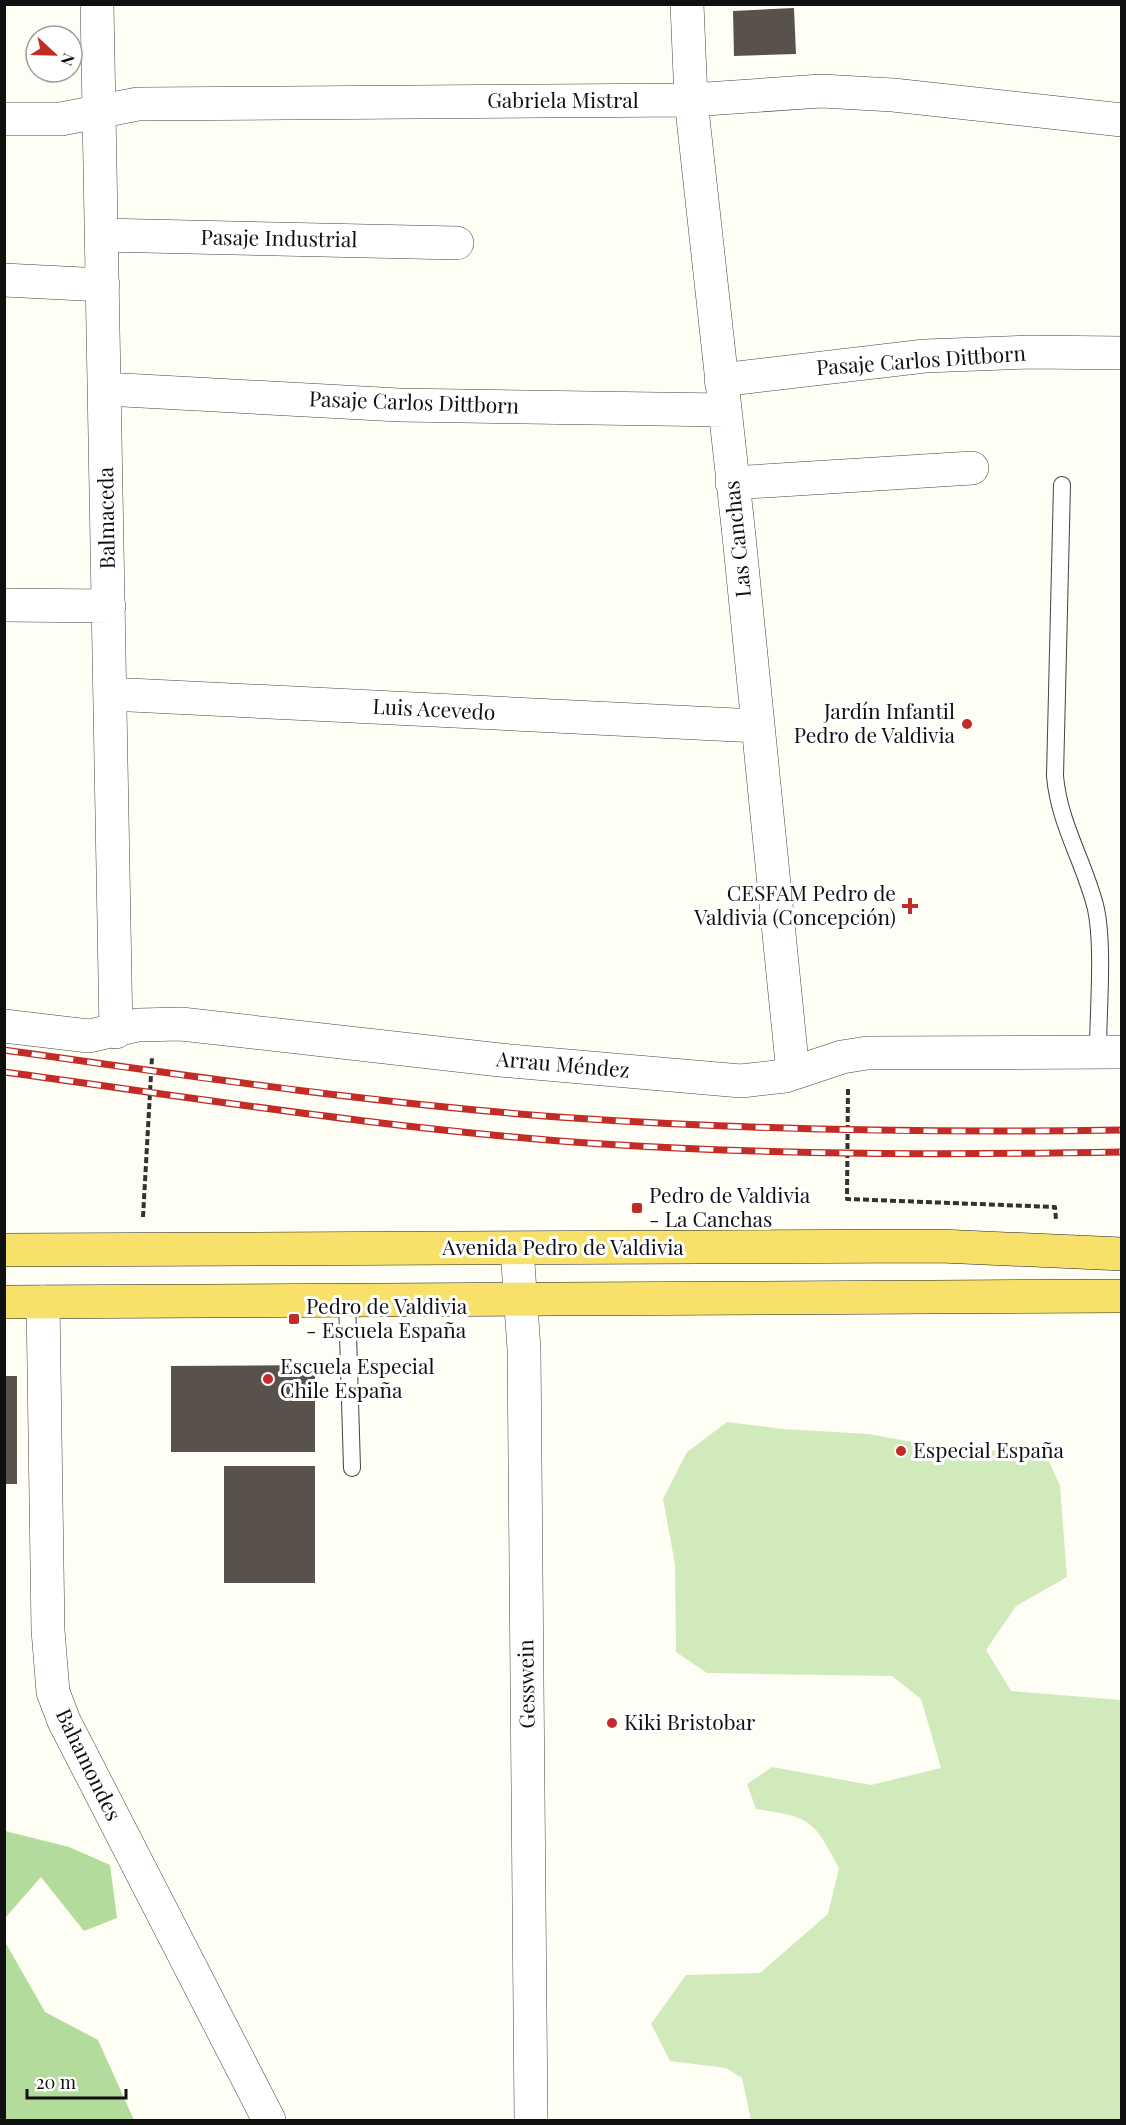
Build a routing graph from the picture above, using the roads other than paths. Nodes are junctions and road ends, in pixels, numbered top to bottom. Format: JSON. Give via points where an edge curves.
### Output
{"nodes":[{"id":1,"x":97,"y":4,"type":"edge"},
{"id":2,"x":687,"y":4,"type":"edge"},
{"id":3,"x":691,"y":100,"type":"junction"},
{"id":4,"x":99,"y":112,"type":"junction"},
{"id":5,"x":4,"y":119,"type":"edge"},
{"id":6,"x":1122,"y":120,"type":"edge"},
{"id":7,"x":102,"y":235,"type":"junction"},
{"id":8,"x":457,"y":243,"type":"dead end"},
{"id":9,"x":4,"y":280,"type":"edge"},
{"id":10,"x":103,"y":285,"type":"junction"},
{"id":11,"x":1122,"y":354,"type":"edge"},
{"id":12,"x":105,"y":389,"type":"junction"},
{"id":13,"x":722,"y":395,"type":"junction"},
{"id":14,"x":972,"y":468,"type":"dead end"},
{"id":15,"x":732,"y":483,"type":"junction"},
{"id":16,"x":1062,"y":485,"type":"dead end"},
{"id":17,"x":4,"y":605,"type":"edge"},
{"id":18,"x":109,"y":606,"type":"junction"},
{"id":19,"x":110,"y":694,"type":"junction"},
{"id":20,"x":757,"y":726,"type":"junction"},
{"id":21,"x":4,"y":1026,"type":"edge"},
{"id":22,"x":116,"y":1032,"type":"junction"},
{"id":23,"x":1110,"y":1052,"type":"edge"},
{"id":24,"x":793,"y":1073,"type":"junction"},
{"id":25,"x":517,"y":1249,"type":"junction"},
{"id":26,"x":4,"y":1250,"type":"edge"},
{"id":27,"x":1122,"y":1254,"type":"edge"},
{"id":28,"x":1122,"y":1296,"type":"edge"},
{"id":29,"x":347,"y":1300,"type":"junction"},
{"id":30,"x":519,"y":1300,"type":"junction"},
{"id":31,"x":4,"y":1302,"type":"edge"},
{"id":32,"x":44,"y":1302,"type":"junction"},
{"id":33,"x":352,"y":1468,"type":"dead end"},
{"id":34,"x":269,"y":2121,"type":"edge"},
{"id":35,"x":531,"y":2121,"type":"edge"}],
"edges":[{"from":1,"to":4,"type":"street","name":"Balmaceda"},
{"from":2,"to":3,"type":"street","name":"Las Canchas"},
{"from":3,"to":4,"type":"street","name":"Gabriela Mistral","via":[[138,104]]},
{"from":3,"to":6,"type":"street","name":"Gabriela Mistral","via":[[821,91]]},
{"from":3,"to":13,"type":"street","name":"Las Canchas"},
{"from":4,"to":5,"type":"street","name":"Gabriela Mistral","via":[[61,119]]},
{"from":4,"to":7,"type":"street","name":"Balmaceda"},
{"from":7,"to":8,"type":"street","name":"Pasaje Industrial"},
{"from":7,"to":10,"type":"street","name":"Balmaceda"},
{"from":9,"to":10,"type":"street"},
{"from":10,"to":12,"type":"street","name":"Balmaceda"},
{"from":11,"to":13,"type":"street","name":"Pasaje Carlos Dittborn","via":[[925,356]]},
{"from":12,"to":13,"type":"street","name":"Pasaje Carlos Dittborn","via":[[399,405]]},
{"from":12,"to":18,"type":"street","name":"Balmaceda"},
{"from":13,"to":15,"type":"street","name":"Las Canchas"},
{"from":14,"to":15,"type":"street"},
{"from":15,"to":20,"type":"street","name":"Las Canchas"},
{"from":16,"to":23,"type":"lane","via":[[1055,776],[1059,807],[1092,895],[1098,924]]},
{"from":17,"to":18,"type":"street"},
{"from":18,"to":19,"type":"street","name":"Balmaceda"},
{"from":19,"to":20,"type":"street","name":"Luis Acevedo"},
{"from":19,"to":22,"type":"street","name":"Balmaceda"},
{"from":20,"to":24,"type":"street","name":"Las Canchas"},
{"from":21,"to":22,"type":"street","name":"Arrau Méndez","via":[[89,1036]]},
{"from":22,"to":24,"type":"street","name":"Arrau Méndez","via":[[153,1023],[181,1023],[500,1060],[741,1081],[769,1080]]},
{"from":23,"to":24,"type":"street","name":"Arrau Méndez","via":[[885,1052],[842,1057]]},
{"from":25,"to":26,"type":"main road","name":"Avenida Pedro de Valdivia"},
{"from":25,"to":27,"type":"main road","name":"Avenida Pedro de Valdivia","via":[[940,1246]]},
{"from":25,"to":30,"type":"street","name":"Gesswein"},
{"from":28,"to":30,"type":"main road"},
{"from":29,"to":30,"type":"main road"},
{"from":29,"to":32,"type":"main road"},
{"from":29,"to":33,"type":"lane"},
{"from":30,"to":35,"type":"street","name":"Gesswein","via":[[524,1349]]},
{"from":31,"to":32,"type":"main road"},
{"from":32,"to":34,"type":"street","name":"Bahamondes","via":[[48,1630],[53,1692],[63,1721]]}]}
